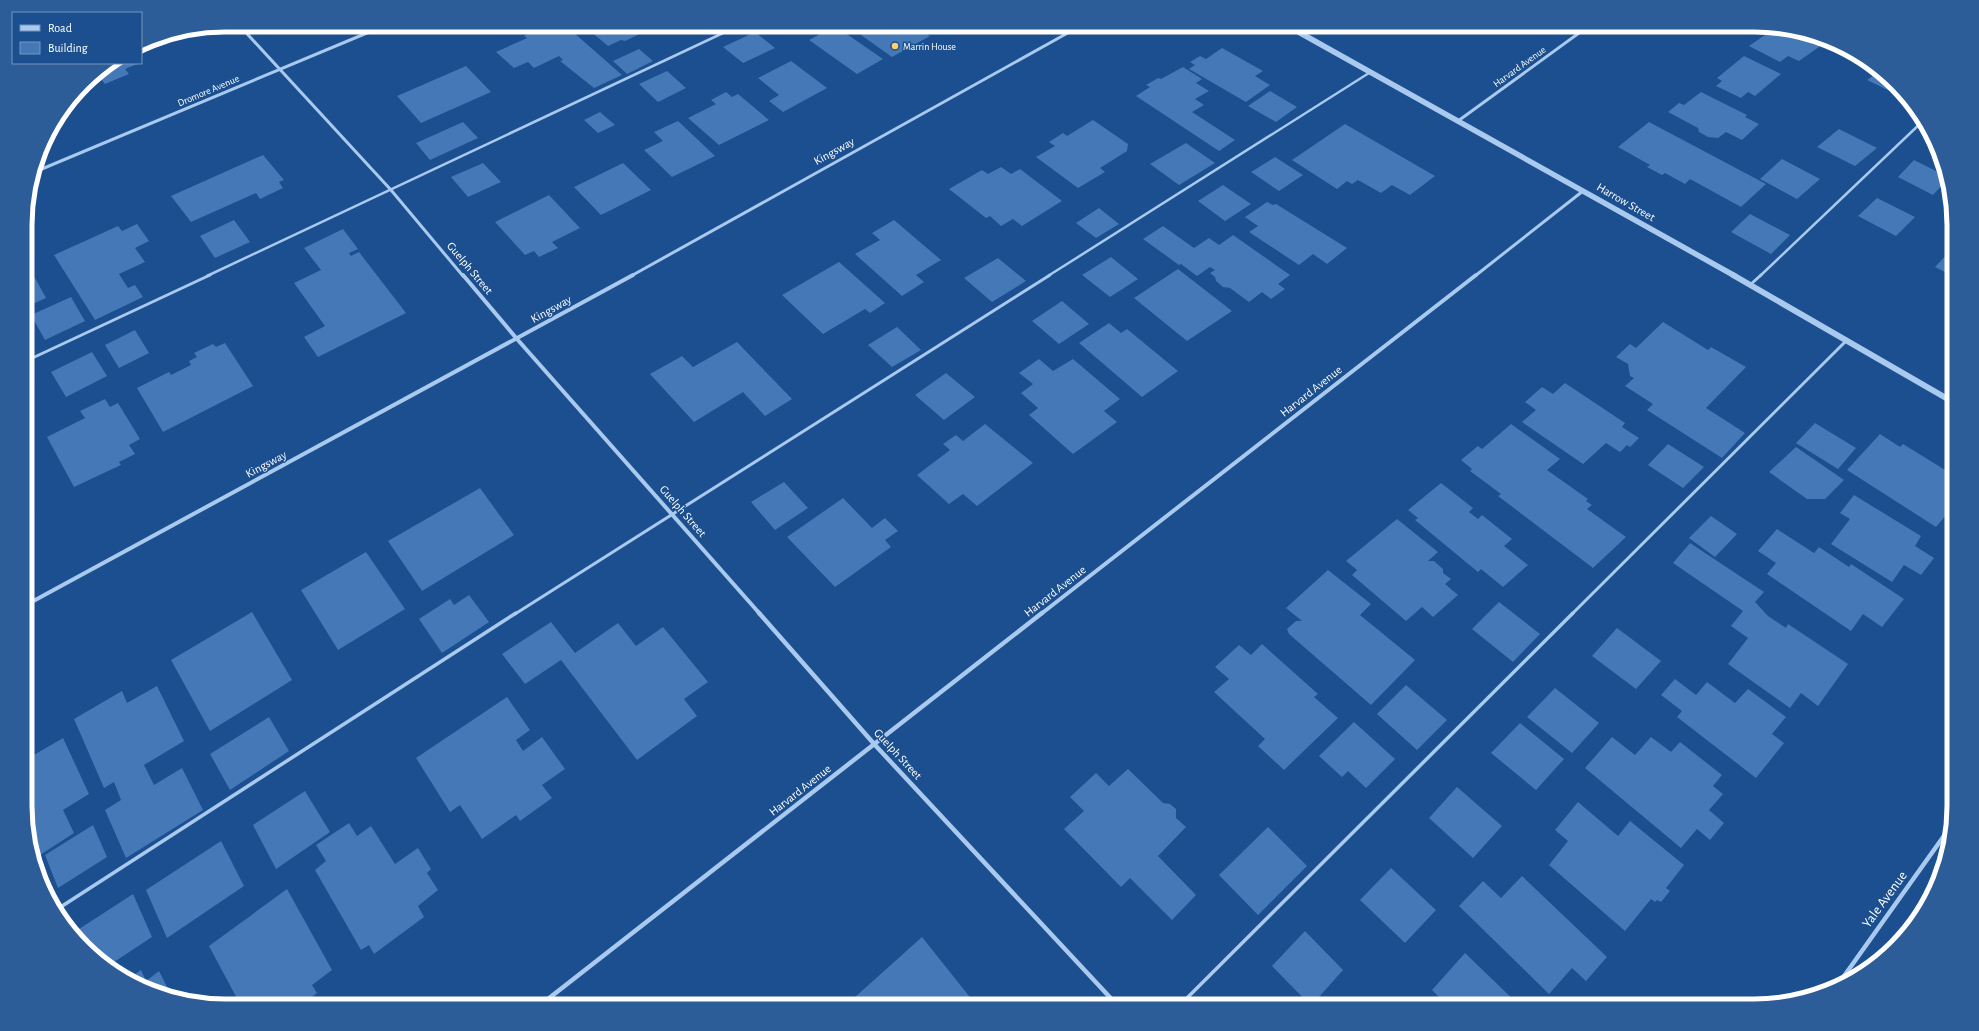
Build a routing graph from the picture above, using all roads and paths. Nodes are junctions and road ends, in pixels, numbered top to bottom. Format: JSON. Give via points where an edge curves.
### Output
{"nodes":[{"id":1,"x":246,"y":32,"type":"edge"},
{"id":2,"x":369,"y":32,"type":"edge"},
{"id":3,"x":725,"y":32,"type":"edge"},
{"id":4,"x":1069,"y":32,"type":"edge"},
{"id":5,"x":1298,"y":32,"type":"edge"},
{"id":6,"x":1580,"y":32,"type":"edge"},
{"id":7,"x":280,"y":69,"type":"junction"},
{"id":8,"x":1369,"y":73,"type":"junction"},
{"id":9,"x":1458,"y":121,"type":"junction"},
{"id":10,"x":1919,"y":125,"type":"edge"},
{"id":11,"x":40,"y":169,"type":"edge"},
{"id":12,"x":392,"y":190,"type":"junction"},
{"id":13,"x":1584,"y":190,"type":"junction"},
{"id":14,"x":1750,"y":285,"type":"junction"},
{"id":15,"x":517,"y":339,"type":"junction"},
{"id":16,"x":1847,"y":340,"type":"junction"},
{"id":17,"x":32,"y":358,"type":"edge"},
{"id":18,"x":1947,"y":398,"type":"edge"},
{"id":19,"x":672,"y":513,"type":"junction"},
{"id":20,"x":32,"y":602,"type":"edge"},
{"id":21,"x":875,"y":745,"type":"junction"},
{"id":22,"x":1944,"y":835,"type":"edge"},
{"id":23,"x":61,"y":907,"type":"edge"},
{"id":24,"x":1844,"y":976,"type":"edge"},
{"id":25,"x":547,"y":999,"type":"edge"},
{"id":26,"x":1111,"y":999,"type":"edge"},
{"id":27,"x":1187,"y":999,"type":"edge"}],
"edges":[{"from":1,"to":7,"type":"street","name":"Guelph Street"},
{"from":2,"to":7,"type":"street","name":"Dromore Avenue"},
{"from":3,"to":12,"type":"lane"},
{"from":4,"to":15,"type":"street","name":"Kingsway"},
{"from":5,"to":8,"type":"street","name":"Harrow Street"},
{"from":6,"to":9,"type":"street","name":"Harvard Avenue"},
{"from":7,"to":11,"type":"street","name":"Dromore Avenue"},
{"from":7,"to":12,"type":"street","name":"Guelph Street"},
{"from":8,"to":9,"type":"street","name":"Harrow Street"},
{"from":8,"to":19,"type":"lane"},
{"from":9,"to":13,"type":"street","name":"Harrow Street"},
{"from":10,"to":14,"type":"lane"},
{"from":12,"to":15,"type":"street","name":"Guelph Street"},
{"from":12,"to":17,"type":"lane"},
{"from":13,"to":14,"type":"street","name":"Harrow Street"},
{"from":13,"to":21,"type":"street","name":"Harvard Avenue"},
{"from":14,"to":16,"type":"street","name":"Harrow Street"},
{"from":15,"to":19,"type":"street","name":"Guelph Street"},
{"from":15,"to":20,"type":"street","name":"Kingsway"},
{"from":16,"to":18,"type":"street","name":"Harrow Street"},
{"from":16,"to":27,"type":"lane"},
{"from":19,"to":21,"type":"street","name":"Guelph Street"},
{"from":19,"to":23,"type":"lane"},
{"from":21,"to":25,"type":"street","name":"Harvard Avenue"},
{"from":21,"to":26,"type":"street","name":"Guelph Street"},
{"from":22,"to":24,"type":"street","name":"Yale Avenue"}]}
